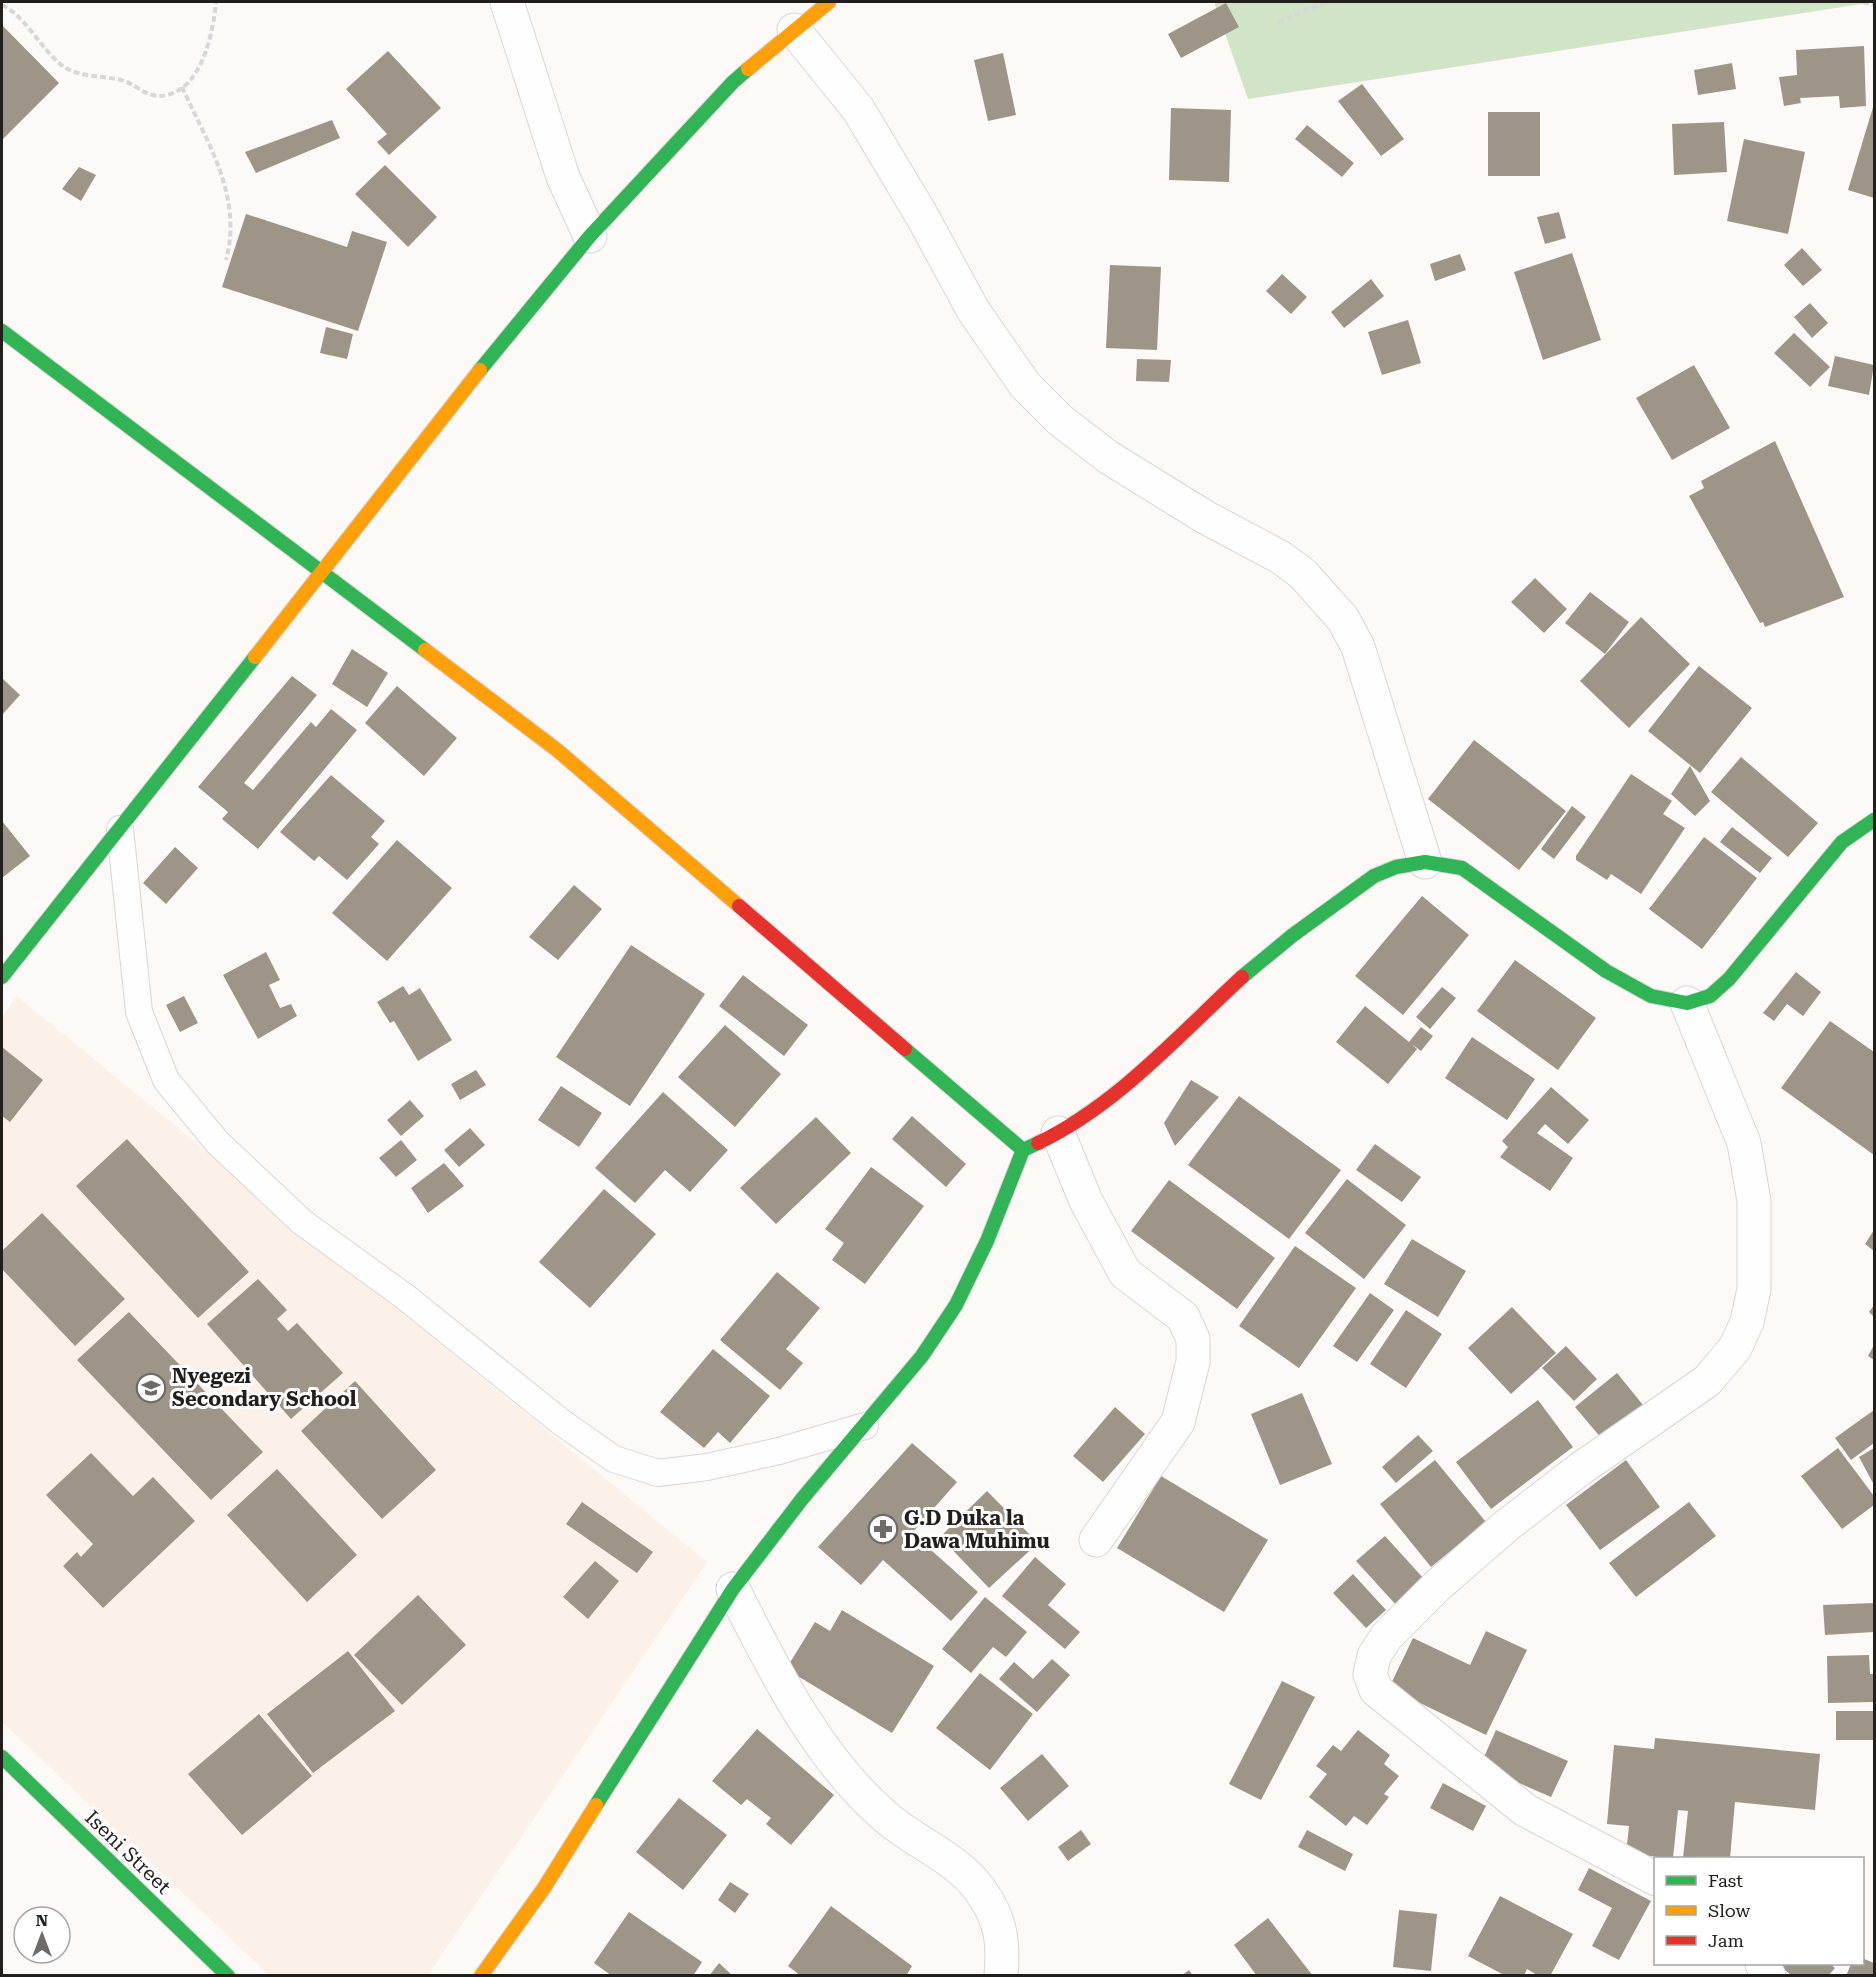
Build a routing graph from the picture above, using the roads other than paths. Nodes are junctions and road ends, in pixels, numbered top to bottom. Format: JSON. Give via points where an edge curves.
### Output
{"nodes":[{"id":1,"x":507,"y":2,"type":"edge"},
{"id":2,"x":830,"y":2,"type":"edge"},
{"id":3,"x":794,"y":30,"type":"junction"},
{"id":4,"x":590,"y":236,"type":"junction"},
{"id":5,"x":2,"y":331,"type":"edge"},
{"id":6,"x":321,"y":571,"type":"junction"},
{"id":7,"x":1875,"y":820,"type":"edge"},
{"id":8,"x":120,"y":829,"type":"junction"},
{"id":9,"x":1425,"y":862,"type":"junction"},
{"id":10,"x":2,"y":977,"type":"edge"},
{"id":11,"x":1687,"y":1003,"type":"junction"},
{"id":12,"x":1058,"y":1133,"type":"junction"},
{"id":13,"x":1023,"y":1150,"type":"junction"},
{"id":14,"x":865,"y":1426,"type":"junction"},
{"id":15,"x":1096,"y":1540,"type":"dead end"},
{"id":16,"x":733,"y":1589,"type":"junction"},
{"id":17,"x":2,"y":1757,"type":"edge"},
{"id":18,"x":1654,"y":1878,"type":"edge"},
{"id":19,"x":228,"y":1976,"type":"edge"},
{"id":20,"x":481,"y":1976,"type":"edge"},
{"id":21,"x":1001,"y":1976,"type":"edge"}],
"edges":[{"from":1,"to":4,"type":"street","via":[[563,177]]},
{"from":2,"to":3,"type":"street"},
{"from":3,"to":4,"type":"street","via":[[733,82]]},
{"from":3,"to":9,"type":"street","via":[[858,109],[973,310],[1025,385],[1060,420],[1108,457],[1205,517],[1280,557],[1325,595],[1358,647]]},
{"from":4,"to":6,"type":"street"},
{"from":5,"to":6,"type":"street"},
{"from":6,"to":8,"type":"street"},
{"from":6,"to":13,"type":"street","via":[[557,750]]},
{"from":7,"to":11,"type":"street","via":[[1842,842],[1729,979],[1710,996]]},
{"from":8,"to":10,"type":"street"},
{"from":8,"to":14,"type":"lane","via":[[140,1012],[166,1080],[217,1142],[302,1222],[614,1459],[658,1473],[707,1467]]},
{"from":9,"to":11,"type":"street","via":[[1462,868],[1606,971],[1651,996]]},
{"from":9,"to":12,"type":"street","via":[[1374,876],[1331,907],[1249,971],[1108,1100]]},
{"from":11,"to":18,"type":"street","via":[[1744,1143],[1754,1201],[1754,1288],[1747,1322],[1736,1348],[1707,1382],[1580,1469],[1437,1586],[1386,1637],[1374,1656],[1370,1674],[1376,1690],[1525,1810]]},
{"from":12,"to":13,"type":"street"},
{"from":12,"to":15,"type":"street","via":[[1086,1201],[1125,1273],[1183,1317],[1193,1339],[1193,1362],[1178,1422]]},
{"from":13,"to":14,"type":"street","via":[[987,1241],[956,1305],[922,1356]]},
{"from":14,"to":16,"type":"street","via":[[802,1499]]},
{"from":16,"to":20,"type":"street","via":[[544,1888]]},
{"from":16,"to":21,"type":"street","via":[[769,1661],[803,1716],[859,1790],[887,1818],[957,1867],[980,1889],[997,1917],[1004,1944]]},
{"from":17,"to":19,"type":"street","name":"Iseni Street"}]}
